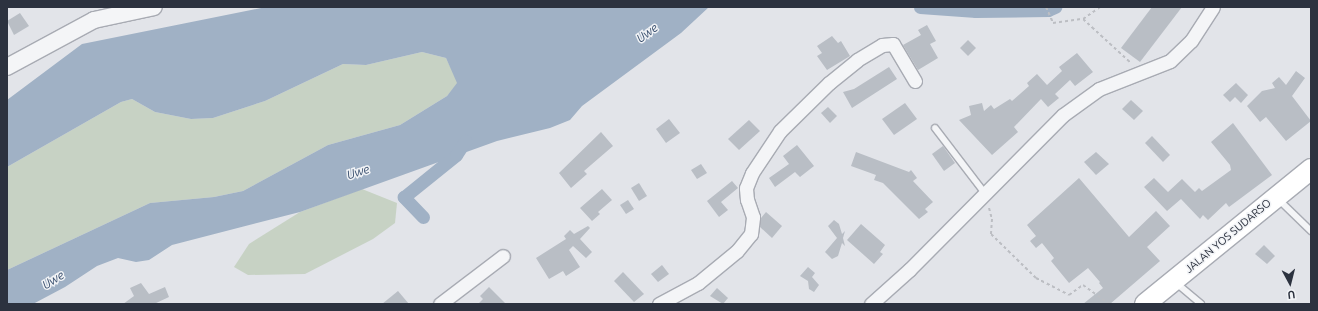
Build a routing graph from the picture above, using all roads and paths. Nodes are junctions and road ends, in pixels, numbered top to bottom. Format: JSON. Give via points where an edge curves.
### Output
{"nodes":[{"id":1,"x":154,"y":7,"type":"edge"},
{"id":2,"x":1046,"y":7,"type":"edge"},
{"id":3,"x":1100,"y":7,"type":"edge"},
{"id":4,"x":1213,"y":7,"type":"edge"},
{"id":5,"x":1083,"y":19,"type":"junction"},
{"id":6,"x":7,"y":67,"type":"edge"},
{"id":7,"x":1142,"y":73,"type":"junction"},
{"id":8,"x":915,"y":81,"type":"dead end"},
{"id":9,"x":935,"y":128,"type":"dead end"},
{"id":10,"x":1311,"y":169,"type":"edge"},
{"id":11,"x":984,"y":192,"type":"junction"},
{"id":12,"x":1275,"y":197,"type":"junction"},
{"id":13,"x":1311,"y":231,"type":"edge"},
{"id":14,"x":503,"y":256,"type":"dead end"},
{"id":15,"x":1174,"y":281,"type":"junction"},
{"id":16,"x":440,"y":304,"type":"edge"},
{"id":17,"x":659,"y":304,"type":"edge"},
{"id":18,"x":871,"y":304,"type":"edge"},
{"id":19,"x":1109,"y":304,"type":"edge"},
{"id":20,"x":1114,"y":304,"type":"edge"},
{"id":21,"x":1121,"y":304,"type":"edge"},
{"id":22,"x":1145,"y":304,"type":"edge"},
{"id":23,"x":1201,"y":304,"type":"edge"}],
"edges":[{"from":1,"to":6,"type":"street","via":[[94,20]]},
{"from":2,"to":5,"type":"path","via":[[1053,23]]},
{"from":3,"to":5,"type":"path"},
{"from":4,"to":7,"type":"street","via":[[1181,53],[1170,61]]},
{"from":5,"to":7,"type":"path"},
{"from":7,"to":11,"type":"street","via":[[1114,82],[1084,98]]},
{"from":8,"to":17,"type":"street","via":[[893,44],[876,48],[829,83],[780,131],[752,172],[746,188],[746,200],[753,217],[751,234],[737,251],[698,283]]},
{"from":9,"to":11,"type":"lane"},
{"from":10,"to":12,"type":"main road","name":"JALAN YOS SUDARSO"},
{"from":11,"to":18,"type":"street","via":[[909,270]]},
{"from":11,"to":19,"type":"path","via":[[992,220],[991,234],[1036,278],[1069,296],[1083,285]]},
{"from":12,"to":13,"type":"lane"},
{"from":12,"to":15,"type":"main road","name":"JALAN YOS SUDARSO"},
{"from":14,"to":16,"type":"street"},
{"from":15,"to":22,"type":"main road","name":"JALAN YOS SUDARSO"},
{"from":15,"to":23,"type":"lane"},
{"from":20,"to":21,"type":"path"}]}
